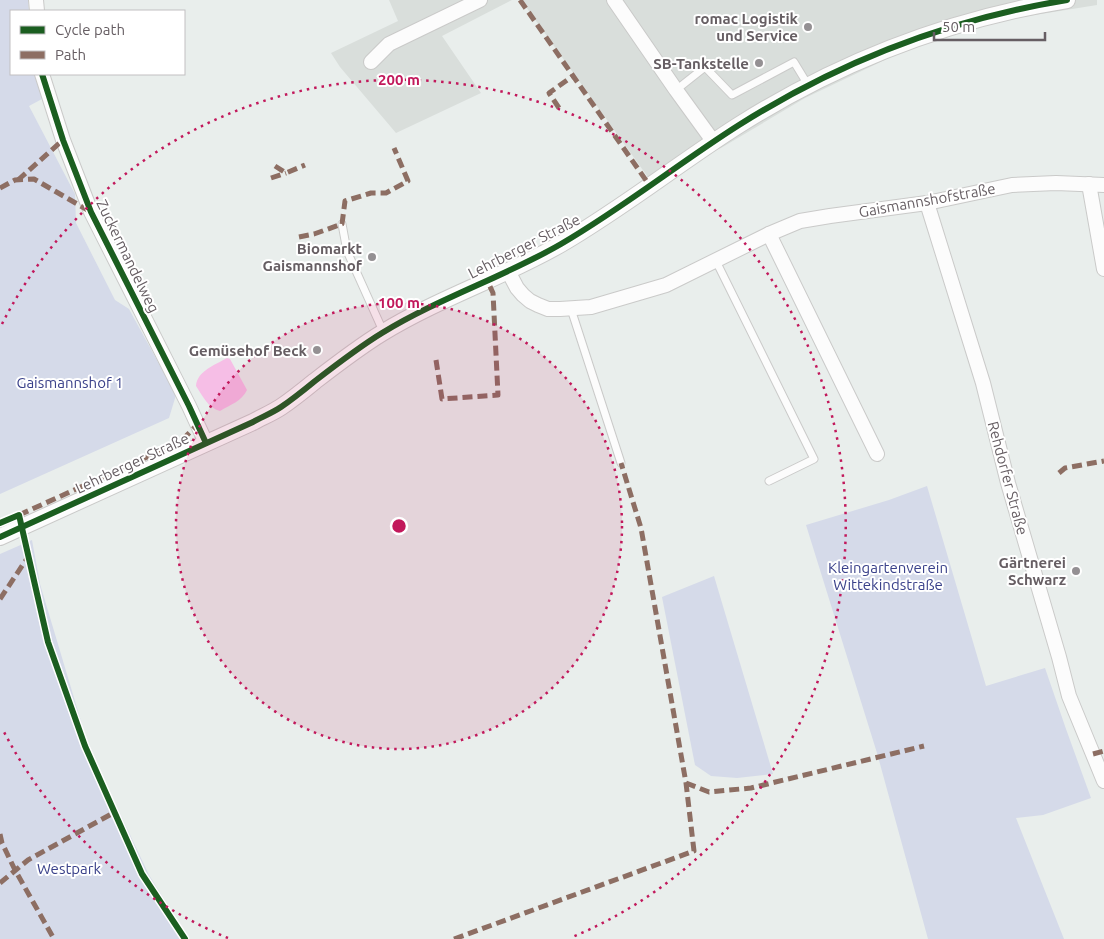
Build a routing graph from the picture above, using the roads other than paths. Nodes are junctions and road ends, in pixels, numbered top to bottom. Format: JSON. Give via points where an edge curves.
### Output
{"nodes":[{"id":1,"x":480,"y":0,"type":"edge"},
{"id":2,"x":614,"y":0,"type":"edge"},
{"id":3,"x":1067,"y":0,"type":"edge"},
{"id":4,"x":371,"y":62,"type":"dead end"},
{"id":5,"x":42,"y":75,"type":"edge"},
{"id":6,"x":808,"y":85,"type":"junction"},
{"id":7,"x":676,"y":90,"type":"junction"},
{"id":8,"x":713,"y":141,"type":"junction"},
{"id":9,"x":1089,"y":184,"type":"junction"},
{"id":10,"x":1104,"y":185,"type":"edge"},
{"id":11,"x":927,"y":202,"type":"junction"},
{"id":12,"x":342,"y":224,"type":"dead end"},
{"id":13,"x":769,"y":234,"type":"junction"},
{"id":14,"x":716,"y":261,"type":"junction"},
{"id":15,"x":1104,"y":269,"type":"edge"},
{"id":16,"x":508,"y":270,"type":"junction"},
{"id":17,"x":571,"y":310,"type":"junction"},
{"id":18,"x":384,"y":332,"type":"junction"},
{"id":19,"x":206,"y":443,"type":"junction"},
{"id":20,"x":877,"y":454,"type":"dead end"},
{"id":21,"x":621,"y":463,"type":"dead end"},
{"id":22,"x":769,"y":481,"type":"dead end"},
{"id":23,"x":0,"y":537,"type":"edge"},
{"id":24,"x":1104,"y":781,"type":"edge"}],
"edges":[{"from":1,"to":4,"type":"street","via":[[389,44]]},
{"from":2,"to":7,"type":"street"},
{"from":3,"to":6,"type":"street","name":"Lehrberger Straße","via":[[952,26],[853,63]]},
{"from":5,"to":19,"type":"street","name":"Zuckermandelweg","via":[[91,212]]},
{"from":6,"to":7,"type":"lane","via":[[794,62],[732,95],[705,67]]},
{"from":6,"to":8,"type":"street","name":"Lehrberger Straße"},
{"from":7,"to":8,"type":"street"},
{"from":8,"to":16,"type":"street","name":"Lehrberger Straße","via":[[576,235]]},
{"from":9,"to":10,"type":"street","name":"Gaismannshofstraße"},
{"from":9,"to":11,"type":"street","name":"Gaismannshofstraße","via":[[1012,185]]},
{"from":9,"to":15,"type":"street"},
{"from":11,"to":13,"type":"street","name":"Gaismannshofstraße","via":[[800,221]]},
{"from":11,"to":24,"type":"street","name":"Rehdorfer Straße","via":[[983,383],[1069,696]]},
{"from":12,"to":18,"type":"lane","via":[[347,251]]},
{"from":13,"to":14,"type":"street","name":"Gaismannshofstraße"},
{"from":13,"to":20,"type":"street"},
{"from":14,"to":17,"type":"street","name":"Gaismannshofstraße","via":[[666,285]]},
{"from":14,"to":22,"type":"lane","via":[[814,459]]},
{"from":16,"to":17,"type":"street","name":"Gaismannshofstraße","via":[[530,301],[548,309]]},
{"from":16,"to":18,"type":"street","name":"Lehrberger Straße"},
{"from":17,"to":21,"type":"lane"},
{"from":18,"to":19,"type":"street","name":"Lehrberger Straße","via":[[352,352],[276,410]]},
{"from":19,"to":23,"type":"street","name":"Lehrberger Straße"}]}
